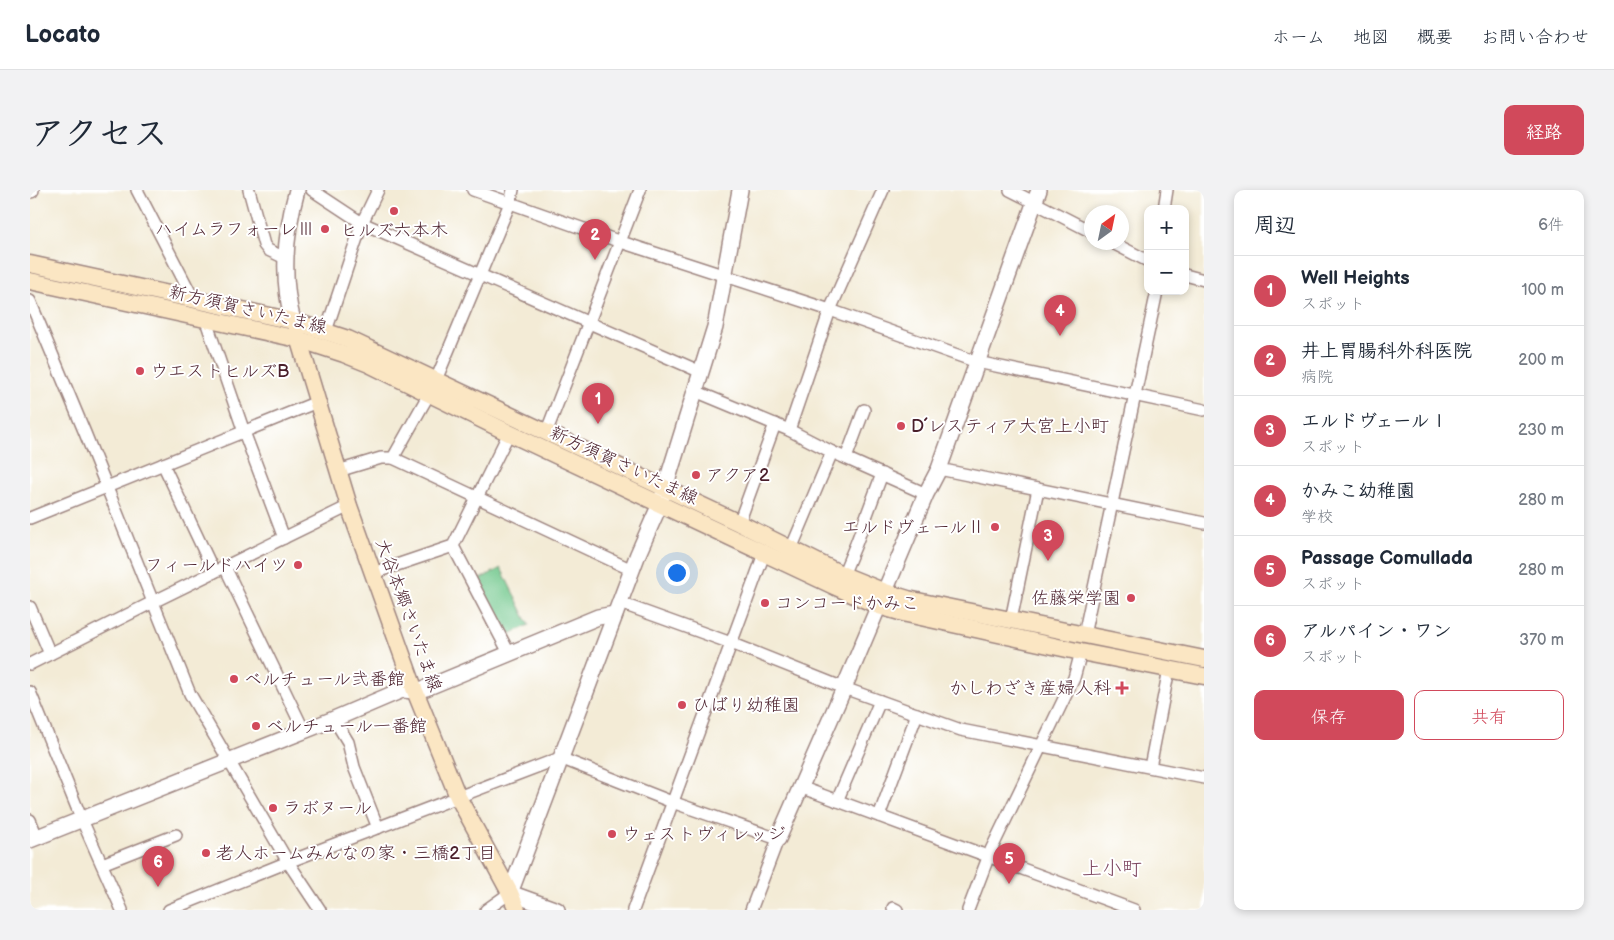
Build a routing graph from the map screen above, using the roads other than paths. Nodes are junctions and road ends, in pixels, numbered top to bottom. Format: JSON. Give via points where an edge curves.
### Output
{"nodes":[{"id":1,"x":137,"y":190,"type":"edge"},
{"id":2,"x":249,"y":190,"type":"edge"},
{"id":3,"x":297,"y":190,"type":"edge"},
{"id":4,"x":312,"y":190,"type":"edge"},
{"id":5,"x":378,"y":190,"type":"edge"},
{"id":6,"x":473,"y":190,"type":"edge"},
{"id":7,"x":513,"y":190,"type":"edge"},
{"id":8,"x":640,"y":190,"type":"edge"},
{"id":9,"x":740,"y":190,"type":"edge"},
{"id":10,"x":884,"y":190,"type":"edge"},
{"id":11,"x":1010,"y":190,"type":"edge"},
{"id":12,"x":1167,"y":190,"type":"edge"},
{"id":13,"x":1037,"y":197,"type":"edge"},
{"id":14,"x":510,"y":203,"type":"junction"},
{"id":15,"x":1165,"y":205,"type":"edge"},
{"id":16,"x":362,"y":223,"type":"junction"},
{"id":17,"x":1084,"y":227,"type":"edge"},
{"id":18,"x":621,"y":242,"type":"junction"},
{"id":19,"x":1127,"y":250,"type":"edge"},
{"id":20,"x":286,"y":258,"type":"junction"},
{"id":21,"x":1144,"y":259,"type":"edge"},
{"id":22,"x":30,"y":264,"type":"edge"},
{"id":23,"x":479,"y":276,"type":"junction"},
{"id":24,"x":1189,"y":276,"type":"edge"},
{"id":25,"x":724,"y":277,"type":"junction"},
{"id":26,"x":30,"y":280,"type":"edge"},
{"id":27,"x":1204,"y":280,"type":"edge"},
{"id":28,"x":1156,"y":295,"type":"edge"},
{"id":29,"x":194,"y":300,"type":"junction"},
{"id":30,"x":30,"y":301,"type":"edge"},
{"id":31,"x":830,"y":310,"type":"junction"},
{"id":32,"x":205,"y":318,"type":"junction"},
{"id":33,"x":293,"y":321,"type":"junction"},
{"id":34,"x":588,"y":323,"type":"junction"},
{"id":35,"x":326,"y":331,"type":"junction"},
{"id":36,"x":298,"y":339,"type":"junction"},
{"id":37,"x":977,"y":362,"type":"junction"},
{"id":38,"x":701,"y":372,"type":"junction"},
{"id":39,"x":432,"y":387,"type":"junction"},
{"id":40,"x":695,"y":391,"type":"junction"},
{"id":41,"x":1134,"y":395,"type":"junction"},
{"id":42,"x":317,"y":402,"type":"junction"},
{"id":43,"x":864,"y":410,"type":"dead end"},
{"id":44,"x":1204,"y":410,"type":"edge"},
{"id":45,"x":775,"y":424,"type":"junction"},
{"id":46,"x":788,"y":430,"type":"junction"},
{"id":47,"x":244,"y":432,"type":"junction"},
{"id":48,"x":509,"y":433,"type":"junction"},
{"id":49,"x":546,"y":433,"type":"junction"},
{"id":50,"x":832,"y":452,"type":"junction"},
{"id":51,"x":393,"y":458,"type":"junction"},
{"id":52,"x":846,"y":458,"type":"junction"},
{"id":53,"x":163,"y":464,"type":"junction"},
{"id":54,"x":939,"y":469,"type":"junction"},
{"id":55,"x":338,"y":471,"type":"junction"},
{"id":56,"x":882,"y":474,"type":"junction"},
{"id":57,"x":106,"y":488,"type":"junction"},
{"id":58,"x":1038,"y":489,"type":"junction"},
{"id":59,"x":926,"y":494,"type":"junction"},
{"id":60,"x":662,"y":496,"type":"junction"},
{"id":61,"x":478,"y":498,"type":"junction"},
{"id":62,"x":1111,"y":504,"type":"junction"},
{"id":63,"x":349,"y":506,"type":"junction"},
{"id":64,"x":30,"y":518,"type":"edge"},
{"id":65,"x":1204,"y":522,"type":"edge"},
{"id":66,"x":739,"y":524,"type":"junction"},
{"id":67,"x":284,"y":538,"type":"junction"},
{"id":68,"x":453,"y":546,"type":"junction"},
{"id":69,"x":791,"y":549,"type":"junction"},
{"id":70,"x":764,"y":554,"type":"junction"},
{"id":71,"x":219,"y":569,"type":"junction"},
{"id":72,"x":632,"y":570,"type":"junction"},
{"id":73,"x":373,"y":573,"type":"junction"},
{"id":74,"x":843,"y":574,"type":"junction"},
{"id":75,"x":882,"y":599,"type":"junction"},
{"id":76,"x":153,"y":602,"type":"junction"},
{"id":77,"x":30,"y":607,"type":"edge"},
{"id":78,"x":618,"y":608,"type":"junction"},
{"id":79,"x":1011,"y":620,"type":"junction"},
{"id":80,"x":1084,"y":635,"type":"junction"},
{"id":81,"x":731,"y":644,"type":"junction"},
{"id":82,"x":1080,"y":652,"type":"junction"},
{"id":83,"x":509,"y":653,"type":"junction"},
{"id":84,"x":50,"y":654,"type":"junction"},
{"id":85,"x":1204,"y":659,"type":"edge"},
{"id":86,"x":30,"y":664,"type":"edge"},
{"id":87,"x":1169,"y":669,"type":"junction"},
{"id":88,"x":1204,"y":676,"type":"edge"},
{"id":89,"x":844,"y":688,"type":"junction"},
{"id":90,"x":415,"y":691,"type":"junction"},
{"id":91,"x":30,"y":692,"type":"edge"},
{"id":92,"x":880,"y":701,"type":"junction"},
{"id":93,"x":917,"y":714,"type":"junction"},
{"id":94,"x":334,"y":719,"type":"junction"},
{"id":95,"x":304,"y":731,"type":"junction"},
{"id":96,"x":1040,"y":746,"type":"junction"},
{"id":97,"x":560,"y":758,"type":"junction"},
{"id":98,"x":229,"y":761,"type":"junction"},
{"id":99,"x":1150,"y":767,"type":"junction"},
{"id":100,"x":1204,"y":778,"type":"edge"},
{"id":101,"x":800,"y":787,"type":"junction"},
{"id":102,"x":458,"y":797,"type":"junction"},
{"id":103,"x":837,"y":801,"type":"junction"},
{"id":104,"x":672,"y":802,"type":"junction"},
{"id":105,"x":879,"y":816,"type":"junction"},
{"id":106,"x":30,"y":820,"type":"edge"},
{"id":107,"x":82,"y":820,"type":"junction"},
{"id":108,"x":378,"y":828,"type":"junction"},
{"id":109,"x":176,"y":835,"type":"dead end"},
{"id":110,"x":34,"y":839,"type":"edge"},
{"id":111,"x":778,"y":839,"type":"junction"},
{"id":112,"x":988,"y":856,"type":"junction"},
{"id":113,"x":288,"y":862,"type":"junction"},
{"id":114,"x":102,"y":864,"type":"junction"},
{"id":115,"x":510,"y":893,"type":"junction"},
{"id":116,"x":1117,"y":907,"type":"edge"},
{"id":117,"x":122,"y":910,"type":"edge"},
{"id":118,"x":169,"y":910,"type":"edge"},
{"id":119,"x":320,"y":910,"type":"edge"},
{"id":120,"x":486,"y":910,"type":"edge"},
{"id":121,"x":517,"y":910,"type":"edge"},
{"id":122,"x":557,"y":910,"type":"edge"},
{"id":123,"x":632,"y":910,"type":"edge"},
{"id":124,"x":751,"y":910,"type":"edge"},
{"id":125,"x":968,"y":910,"type":"edge"},
{"id":126,"x":1134,"y":910,"type":"edge"}],
"edges":[{"from":1,"to":29,"type":"street"},
{"from":2,"to":20,"type":"street","via":[[264,245]]},
{"from":3,"to":20,"type":"street"},
{"from":4,"to":16,"type":"street"},
{"from":5,"to":16,"type":"street"},
{"from":6,"to":14,"type":"street"},
{"from":7,"to":14,"type":"street"},
{"from":8,"to":18,"type":"street"},
{"from":9,"to":25,"type":"street"},
{"from":10,"to":31,"type":"street"},
{"from":11,"to":13,"type":"street"},
{"from":12,"to":15,"type":"street"},
{"from":13,"to":17,"type":"street"},
{"from":13,"to":37,"type":"street"},
{"from":14,"to":18,"type":"street"},
{"from":14,"to":23,"type":"street"},
{"from":16,"to":23,"type":"street"},
{"from":16,"to":35,"type":"street"},
{"from":18,"to":25,"type":"street"},
{"from":18,"to":34,"type":"street"},
{"from":19,"to":21,"type":"street"},
{"from":20,"to":33,"type":"street","via":[[286,289]]},
{"from":22,"to":29,"type":"main road","name":"新方須賀さいたま線"},
{"from":23,"to":34,"type":"street"},
{"from":23,"to":39,"type":"street"},
{"from":24,"to":27,"type":"street"},
{"from":25,"to":31,"type":"street"},
{"from":25,"to":38,"type":"street","via":[[715,327]]},
{"from":26,"to":32,"type":"main road","name":"新方須賀さいたま線"},
{"from":28,"to":41,"type":"street"},
{"from":29,"to":33,"type":"main road","name":"新方須賀さいたま線"},
{"from":30,"to":57,"type":"street"},
{"from":31,"to":37,"type":"street"},
{"from":31,"to":46,"type":"street"},
{"from":32,"to":36,"type":"main road","name":"新方須賀さいたま線"},
{"from":32,"to":47,"type":"street"},
{"from":33,"to":35,"type":"main road","name":"新方須賀さいたま線"},
{"from":33,"to":36,"type":"main road","name":"大谷本郷さいたま線"},
{"from":34,"to":38,"type":"street"},
{"from":34,"to":49,"type":"street"},
{"from":35,"to":39,"type":"main road","name":"新方須賀さいたま線","via":[[372,349]]},
{"from":36,"to":39,"type":"main road","name":"新方須賀さいたま線"},
{"from":36,"to":42,"type":"main road","name":"大谷本郷さいたま線"},
{"from":37,"to":41,"type":"street"},
{"from":37,"to":54,"type":"street"},
{"from":38,"to":40,"type":"street"},
{"from":39,"to":48,"type":"main road","name":"新方須賀さいたま線"},
{"from":39,"to":49,"type":"main road","name":"新方須賀さいたま線"},
{"from":39,"to":51,"type":"street"},
{"from":40,"to":45,"type":"street"},
{"from":40,"to":60,"type":"street"},
{"from":41,"to":44,"type":"street"},
{"from":41,"to":62,"type":"street"},
{"from":42,"to":47,"type":"street"},
{"from":42,"to":55,"type":"main road","name":"大谷本郷さいたま線"},
{"from":43,"to":52,"type":"street"},
{"from":45,"to":46,"type":"street"},
{"from":45,"to":66,"type":"street"},
{"from":46,"to":50,"type":"street"},
{"from":47,"to":53,"type":"street"},
{"from":47,"to":67,"type":"street"},
{"from":48,"to":60,"type":"main road","name":"新方須賀さいたま線"},
{"from":48,"to":61,"type":"street"},
{"from":49,"to":60,"type":"main road","name":"新方須賀さいたま線"},
{"from":50,"to":52,"type":"street"},
{"from":50,"to":69,"type":"street"},
{"from":51,"to":55,"type":"street","via":[[381,458]]},
{"from":51,"to":61,"type":"street"},
{"from":52,"to":56,"type":"street"},
{"from":53,"to":57,"type":"street"},
{"from":53,"to":71,"type":"street"},
{"from":54,"to":58,"type":"street"},
{"from":54,"to":59,"type":"street"},
{"from":55,"to":63,"type":"main road","name":"大谷本郷さいたま線"},
{"from":56,"to":59,"type":"street"},
{"from":56,"to":74,"type":"street"},
{"from":57,"to":64,"type":"street"},
{"from":57,"to":76,"type":"street"},
{"from":58,"to":62,"type":"street"},
{"from":58,"to":79,"type":"street"},
{"from":59,"to":75,"type":"street"},
{"from":60,"to":66,"type":"main road","name":"新方須賀さいたま線"},
{"from":60,"to":70,"type":"main road","name":"新方須賀さいたま線"},
{"from":60,"to":72,"type":"street"},
{"from":61,"to":68,"type":"street"},
{"from":61,"to":72,"type":"street"},
{"from":62,"to":65,"type":"street"},
{"from":62,"to":80,"type":"street"},
{"from":63,"to":67,"type":"street"},
{"from":63,"to":73,"type":"main road","name":"大谷本郷さいたま線"},
{"from":66,"to":69,"type":"main road","name":"新方須賀さいたま線"},
{"from":67,"to":71,"type":"street"},
{"from":68,"to":73,"type":"street"},
{"from":68,"to":83,"type":"street"},
{"from":69,"to":74,"type":"main road","name":"新方須賀さいたま線"},
{"from":70,"to":75,"type":"main road","name":"新方須賀さいたま線"},
{"from":70,"to":81,"type":"street"},
{"from":71,"to":76,"type":"street"},
{"from":71,"to":95,"type":"street"},
{"from":72,"to":78,"type":"street"},
{"from":73,"to":90,"type":"main road","name":"大谷本郷さいたま線"},
{"from":74,"to":75,"type":"main road","name":"新方須賀さいたま線"},
{"from":75,"to":79,"type":"main road","name":"新方須賀さいたま線","via":[[908,599]]},
{"from":75,"to":82,"type":"main road","name":"新方須賀さいたま線","via":[[906,614]]},
{"from":75,"to":89,"type":"street"},
{"from":76,"to":84,"type":"street"},
{"from":76,"to":98,"type":"street","via":[[190,694]]},
{"from":77,"to":84,"type":"street"},
{"from":78,"to":81,"type":"street"},
{"from":78,"to":83,"type":"street"},
{"from":78,"to":97,"type":"street"},
{"from":79,"to":80,"type":"main road","name":"新方須賀さいたま線"},
{"from":80,"to":85,"type":"main road","name":"新方須賀さいたま線"},
{"from":81,"to":89,"type":"street"},
{"from":81,"to":104,"type":"street"},
{"from":82,"to":87,"type":"main road","name":"新方須賀さいたま線"},
{"from":82,"to":96,"type":"street","via":[[1074,678]]},
{"from":83,"to":90,"type":"street"},
{"from":84,"to":86,"type":"street"},
{"from":87,"to":88,"type":"main road","name":"新方須賀さいたま線"},
{"from":87,"to":99,"type":"street"},
{"from":89,"to":92,"type":"street"},
{"from":89,"to":101,"type":"street"},
{"from":90,"to":94,"type":"street","via":[[402,690]]},
{"from":90,"to":102,"type":"main road","name":"大谷本郷さいたま線"},
{"from":91,"to":107,"type":"street"},
{"from":92,"to":93,"type":"street"},
{"from":92,"to":103,"type":"street"},
{"from":93,"to":96,"type":"street","via":[[960,730]]},
{"from":93,"to":105,"type":"street"},
{"from":94,"to":95,"type":"street"},
{"from":94,"to":108,"type":"street","via":[[348,742],[354,767]]},
{"from":95,"to":98,"type":"street"},
{"from":96,"to":99,"type":"street"},
{"from":96,"to":112,"type":"street"},
{"from":97,"to":102,"type":"street"},
{"from":97,"to":104,"type":"street"},
{"from":97,"to":115,"type":"street"},
{"from":98,"to":107,"type":"street"},
{"from":98,"to":113,"type":"street"},
{"from":99,"to":100,"type":"street"},
{"from":101,"to":103,"type":"street"},
{"from":101,"to":111,"type":"street"},
{"from":102,"to":108,"type":"street"},
{"from":102,"to":115,"type":"main road","name":"大谷本郷さいたま線"},
{"from":103,"to":105,"type":"street"},
{"from":104,"to":111,"type":"street"},
{"from":104,"to":123,"type":"street"},
{"from":105,"to":112,"type":"street"},
{"from":106,"to":110,"type":"street"},
{"from":107,"to":110,"type":"street"},
{"from":107,"to":114,"type":"street"},
{"from":108,"to":113,"type":"street"},
{"from":109,"to":114,"type":"street"},
{"from":111,"to":124,"type":"street"},
{"from":112,"to":116,"type":"street"},
{"from":112,"to":125,"type":"street"},
{"from":113,"to":118,"type":"street"},
{"from":113,"to":119,"type":"street"},
{"from":114,"to":117,"type":"street"},
{"from":115,"to":120,"type":"street"},
{"from":115,"to":121,"type":"main road","name":"大谷本郷さいたま線"},
{"from":115,"to":122,"type":"street"},
{"from":116,"to":126,"type":"street"}]}
